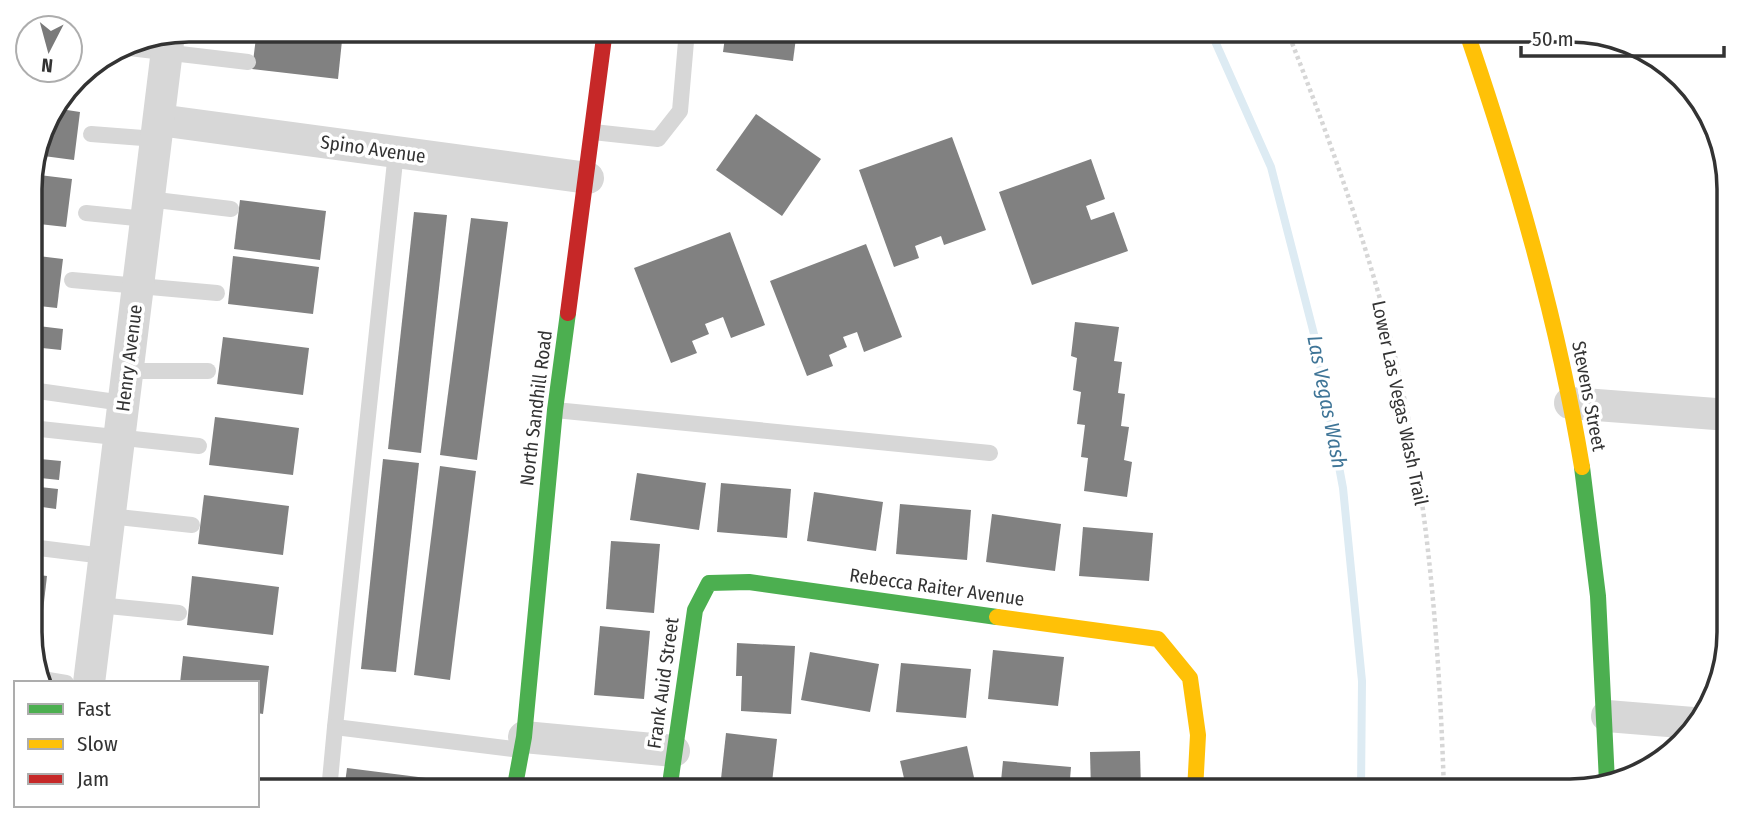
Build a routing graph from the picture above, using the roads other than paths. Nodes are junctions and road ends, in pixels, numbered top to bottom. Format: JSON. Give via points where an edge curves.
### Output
{"nodes":[{"id":1,"x":604,"y":42,"type":"edge"},
{"id":2,"x":686,"y":42,"type":"edge"},
{"id":3,"x":1470,"y":42,"type":"edge"},
{"id":4,"x":168,"y":43,"type":"edge"},
{"id":5,"x":170,"y":44,"type":"edge"},
{"id":6,"x":248,"y":62,"type":"dead end"},
{"id":7,"x":157,"y":130,"type":"junction"},
{"id":8,"x":593,"y":132,"type":"junction"},
{"id":9,"x":91,"y":134,"type":"dead end"},
{"id":10,"x":396,"y":152,"type":"junction"},
{"id":11,"x":588,"y":178,"type":"junction"},
{"id":12,"x":147,"y":209,"type":"junction"},
{"id":13,"x":231,"y":209,"type":"dead end"},
{"id":14,"x":86,"y":213,"type":"dead end"},
{"id":15,"x":72,"y":279,"type":"dead end"},
{"id":16,"x":138,"y":284,"type":"junction"},
{"id":17,"x":217,"y":293,"type":"dead end"},
{"id":18,"x":127,"y":370,"type":"junction"},
{"id":19,"x":208,"y":371,"type":"dead end"},
{"id":20,"x":42,"y":392,"type":"edge"},
{"id":21,"x":123,"y":403,"type":"junction"},
{"id":22,"x":1570,"y":403,"type":"junction"},
{"id":23,"x":555,"y":411,"type":"junction"},
{"id":24,"x":1717,"y":414,"type":"edge"},
{"id":25,"x":42,"y":429,"type":"edge"},
{"id":26,"x":119,"y":437,"type":"junction"},
{"id":27,"x":199,"y":446,"type":"dead end"},
{"id":28,"x":990,"y":453,"type":"dead end"},
{"id":29,"x":109,"y":516,"type":"junction"},
{"id":30,"x":192,"y":525,"type":"dead end"},
{"id":31,"x":42,"y":548,"type":"edge"},
{"id":32,"x":103,"y":556,"type":"junction"},
{"id":33,"x":709,"y":583,"type":"joint"},
{"id":34,"x":98,"y":605,"type":"junction"},
{"id":35,"x":179,"y":613,"type":"dead end"},
{"id":36,"x":89,"y":681,"type":"edge"},
{"id":37,"x":1606,"y":716,"type":"junction"},
{"id":38,"x":1685,"y":722,"type":"edge"},
{"id":39,"x":335,"y":727,"type":"junction"},
{"id":40,"x":522,"y":744,"type":"junction"},
{"id":41,"x":674,"y":751,"type":"junction"},
{"id":42,"x":1607,"y":774,"type":"edge"},
{"id":43,"x":329,"y":779,"type":"edge"},
{"id":44,"x":516,"y":779,"type":"edge"},
{"id":45,"x":670,"y":779,"type":"edge"},
{"id":46,"x":1196,"y":779,"type":"edge"}],
"edges":[{"from":1,"to":8,"type":"street","name":"North Sandhill Road"},
{"from":2,"to":8,"type":"lane","via":[[680,110],[658,139]]},
{"from":3,"to":22,"type":"street","name":"Stevens Street","via":[[1546,288]]},
{"from":4,"to":7,"type":"street","name":"Henry Avenue"},
{"from":5,"to":6,"type":"lane"},
{"from":7,"to":9,"type":"lane"},
{"from":7,"to":10,"type":"street","name":"Spino Avenue"},
{"from":7,"to":12,"type":"street","name":"Henry Avenue"},
{"from":8,"to":11,"type":"street","name":"North Sandhill Road"},
{"from":10,"to":11,"type":"street","name":"Spino Avenue"},
{"from":10,"to":39,"type":"lane"},
{"from":11,"to":23,"type":"street","name":"North Sandhill Road"},
{"from":12,"to":13,"type":"lane"},
{"from":12,"to":14,"type":"lane"},
{"from":12,"to":16,"type":"street","name":"Henry Avenue"},
{"from":15,"to":16,"type":"lane"},
{"from":16,"to":17,"type":"lane"},
{"from":16,"to":18,"type":"street","name":"Henry Avenue"},
{"from":18,"to":19,"type":"lane"},
{"from":18,"to":21,"type":"street","name":"Henry Avenue"},
{"from":20,"to":21,"type":"lane"},
{"from":21,"to":26,"type":"street","name":"Henry Avenue"},
{"from":22,"to":24,"type":"street"},
{"from":22,"to":37,"type":"street","name":"Stevens Street","via":[[1584,482]]},
{"from":23,"to":28,"type":"lane"},
{"from":23,"to":40,"type":"street","name":"North Sandhill Road"},
{"from":25,"to":26,"type":"lane"},
{"from":26,"to":27,"type":"lane"},
{"from":26,"to":29,"type":"street","name":"Henry Avenue"},
{"from":29,"to":30,"type":"lane"},
{"from":29,"to":32,"type":"street","name":"Henry Avenue"},
{"from":31,"to":32,"type":"lane"},
{"from":32,"to":34,"type":"street","name":"Henry Avenue"},
{"from":33,"to":41,"type":"street","name":"Frank Auid Street","via":[[695,610]]},
{"from":33,"to":46,"type":"street","name":"Rebecca Raiter Avenue","via":[[749,582],[1158,639],[1190,678],[1198,735]]},
{"from":34,"to":35,"type":"lane"},
{"from":34,"to":36,"type":"street","name":"Henry Avenue"},
{"from":37,"to":38,"type":"street"},
{"from":37,"to":42,"type":"street","name":"Stevens Street"},
{"from":39,"to":40,"type":"lane"},
{"from":39,"to":43,"type":"lane"},
{"from":40,"to":41,"type":"street"},
{"from":40,"to":44,"type":"street","name":"North Sandhill Road"},
{"from":41,"to":45,"type":"street","name":"Frank Auid Street"}]}
